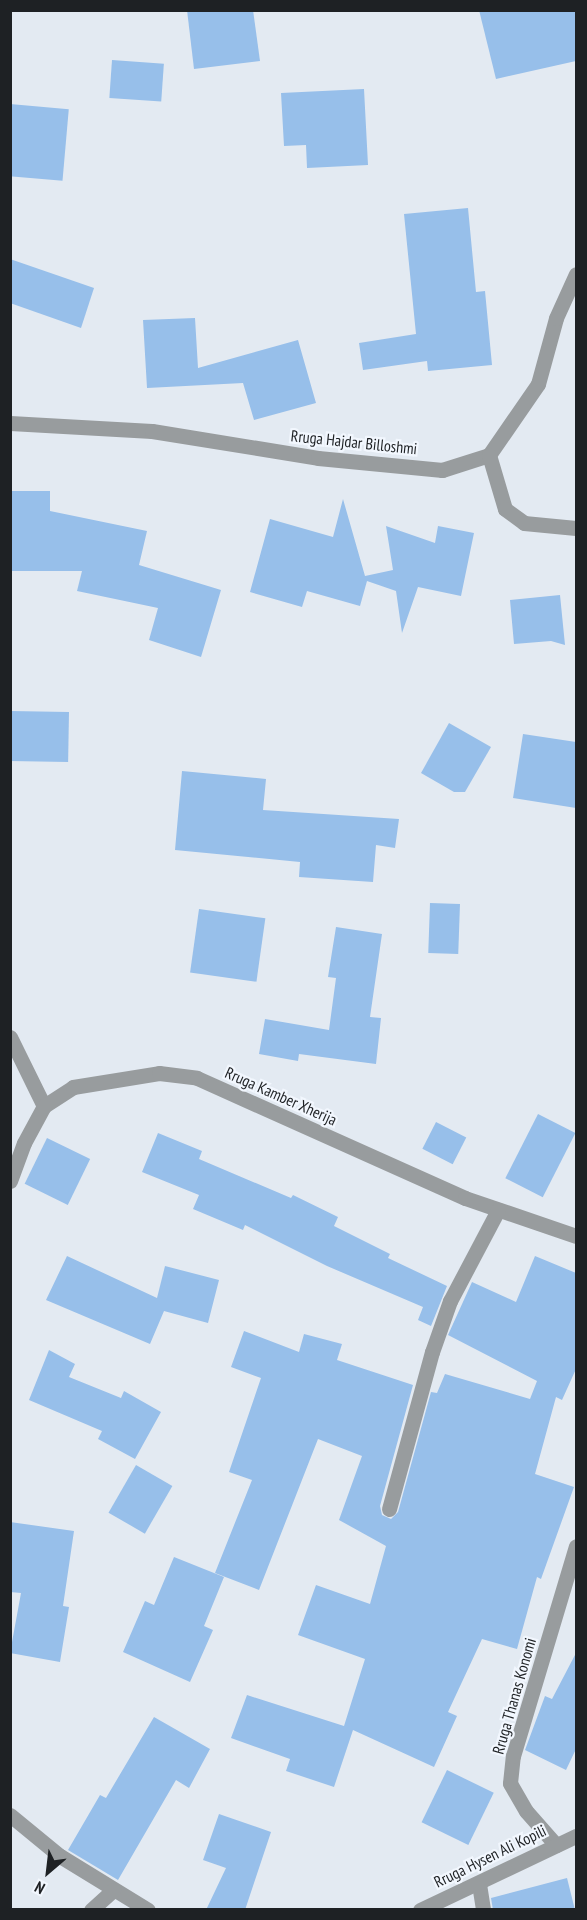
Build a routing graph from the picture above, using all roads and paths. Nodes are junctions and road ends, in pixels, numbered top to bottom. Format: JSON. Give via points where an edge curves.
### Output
{"nodes":[{"id":1,"x":576,"y":274,"type":"edge"},
{"id":2,"x":10,"y":423,"type":"edge"},
{"id":3,"x":489,"y":455,"type":"junction"},
{"id":4,"x":576,"y":528,"type":"edge"},
{"id":5,"x":10,"y":1037,"type":"edge"},
{"id":6,"x":44,"y":1106,"type":"junction"},
{"id":7,"x":10,"y":1181,"type":"edge"},
{"id":8,"x":498,"y":1210,"type":"junction"},
{"id":9,"x":576,"y":1236,"type":"edge"},
{"id":10,"x":389,"y":1509,"type":"dead end"},
{"id":11,"x":576,"y":1546,"type":"edge"},
{"id":12,"x":10,"y":1815,"type":"edge"},
{"id":13,"x":576,"y":1836,"type":"edge"},
{"id":14,"x":556,"y":1845,"type":"junction"},
{"id":15,"x":479,"y":1884,"type":"junction"},
{"id":16,"x":113,"y":1890,"type":"junction"},
{"id":17,"x":91,"y":1910,"type":"edge"},
{"id":18,"x":148,"y":1910,"type":"edge"},
{"id":19,"x":420,"y":1910,"type":"edge"},
{"id":20,"x":483,"y":1910,"type":"edge"}],
"edges":[{"from":1,"to":3,"type":"street","via":[[556,318],[538,384]]},
{"from":2,"to":3,"type":"street","name":"Rruga Hajdar Billoshmi","via":[[152,431],[318,458],[442,470]]},
{"from":3,"to":4,"type":"street","via":[[505,509],[524,523]]},
{"from":5,"to":6,"type":"street"},
{"from":6,"to":7,"type":"street","name":"Rruga Kamber Xherija"},
{"from":6,"to":8,"type":"street","name":"Rruga Kamber Xherija","via":[[73,1087],[159,1073],[197,1078]]},
{"from":8,"to":9,"type":"street","name":"Rruga Kamber Xherija"},
{"from":8,"to":10,"type":"street","via":[[450,1301]]},
{"from":11,"to":14,"type":"street","name":"Rruga Thanas Konomi","via":[[513,1756],[510,1783],[526,1812]]},
{"from":12,"to":16,"type":"street","via":[[60,1856]]},
{"from":13,"to":14,"type":"street","name":"Rruga Hysen Ali Kopili"},
{"from":14,"to":15,"type":"street","name":"Rruga Hysen Ali Kopili"},
{"from":15,"to":19,"type":"street","name":"Rruga Hysen Ali Kopili"},
{"from":15,"to":20,"type":"street"},
{"from":16,"to":17,"type":"street"},
{"from":16,"to":18,"type":"street"}]}
